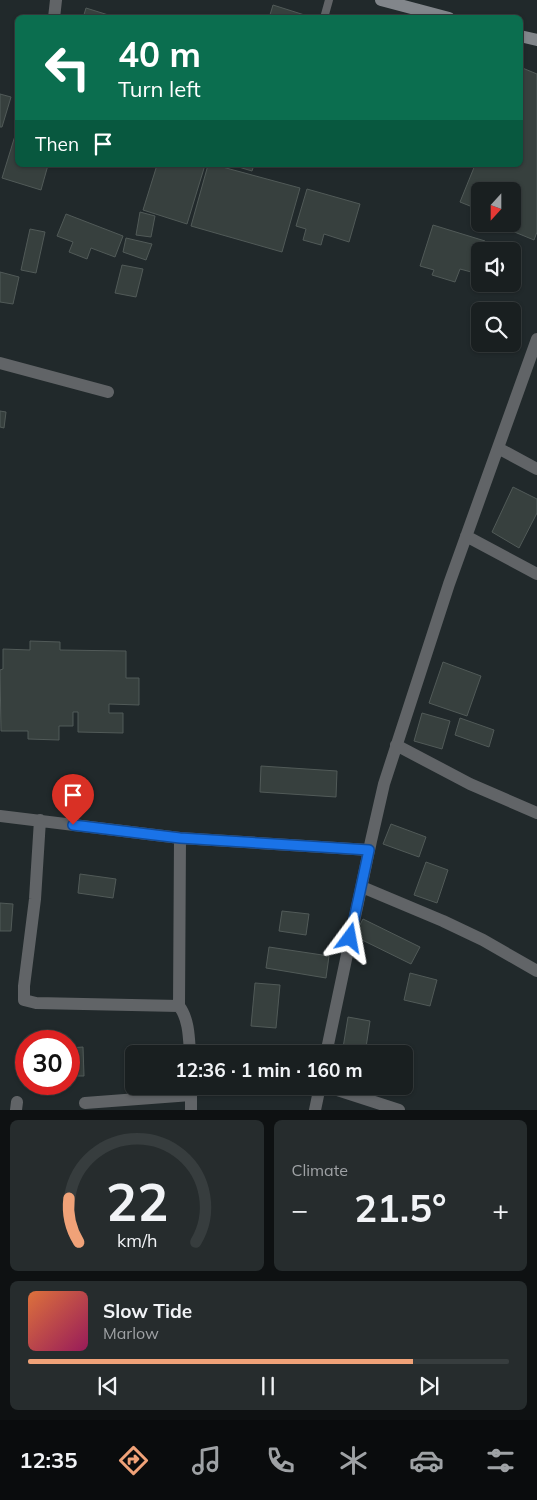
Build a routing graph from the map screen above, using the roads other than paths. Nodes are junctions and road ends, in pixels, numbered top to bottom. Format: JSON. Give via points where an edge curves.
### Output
{"nodes":[{"id":1,"x":56,"y":0,"type":"edge"},
{"id":2,"x":329,"y":0,"type":"edge"},
{"id":3,"x":381,"y":0,"type":"edge"},
{"id":4,"x":54,"y":15,"type":"edge"},
{"id":5,"x":325,"y":15,"type":"edge"},
{"id":6,"x":438,"y":15,"type":"edge"},
{"id":7,"x":523,"y":37,"type":"edge"},
{"id":8,"x":537,"y":40,"type":"edge"},
{"id":9,"x":537,"y":339,"type":"edge"},
{"id":10,"x":0,"y":363,"type":"edge"},
{"id":11,"x":108,"y":392,"type":"dead end"},
{"id":12,"x":498,"y":448,"type":"junction"},
{"id":13,"x":537,"y":469,"type":"edge"},
{"id":14,"x":466,"y":536,"type":"junction"},
{"id":15,"x":537,"y":574,"type":"edge"},
{"id":16,"x":396,"y":745,"type":"junction"},
{"id":17,"x":537,"y":813,"type":"edge"},
{"id":18,"x":0,"y":816,"type":"edge"},
{"id":19,"x":40,"y":820,"type":"junction"},
{"id":20,"x":180,"y":838,"type":"junction"},
{"id":21,"x":369,"y":850,"type":"junction"},
{"id":22,"x":362,"y":887,"type":"junction"},
{"id":23,"x":537,"y":971,"type":"edge"},
{"id":24,"x":179,"y":1006,"type":"junction"},
{"id":25,"x":189,"y":1045,"type":"edge"},
{"id":26,"x":328,"y":1045,"type":"edge"},
{"id":27,"x":150,"y":1095,"type":"edge"},
{"id":28,"x":191,"y":1095,"type":"edge"},
{"id":29,"x":318,"y":1095,"type":"edge"},
{"id":30,"x":353,"y":1095,"type":"edge"},
{"id":31,"x":85,"y":1103,"type":"dead end"},
{"id":32,"x":192,"y":1110,"type":"edge"},
{"id":33,"x":316,"y":1110,"type":"edge"},
{"id":34,"x":399,"y":1110,"type":"edge"}],
"edges":[{"from":1,"to":4,"type":"street"},
{"from":2,"to":5,"type":"lane"},
{"from":3,"to":6,"type":"main road"},
{"from":7,"to":8,"type":"main road"},
{"from":9,"to":12,"type":"street"},
{"from":10,"to":11,"type":"street"},
{"from":12,"to":13,"type":"street"},
{"from":12,"to":14,"type":"street"},
{"from":14,"to":15,"type":"street"},
{"from":14,"to":16,"type":"street"},
{"from":16,"to":17,"type":"street","via":[[470,784]]},
{"from":16,"to":21,"type":"street"},
{"from":18,"to":19,"type":"street"},
{"from":19,"to":20,"type":"street"},
{"from":19,"to":24,"type":"street","via":[[24,1000],[36,1003]]},
{"from":20,"to":21,"type":"street"},
{"from":20,"to":24,"type":"street"},
{"from":21,"to":22,"type":"street"},
{"from":22,"to":23,"type":"street","via":[[483,940]]},
{"from":22,"to":26,"type":"street"},
{"from":24,"to":25,"type":"street","via":[[183,1011]]},
{"from":27,"to":31,"type":"street"},
{"from":28,"to":32,"type":"street"},
{"from":29,"to":33,"type":"street"},
{"from":30,"to":34,"type":"street"}]}
